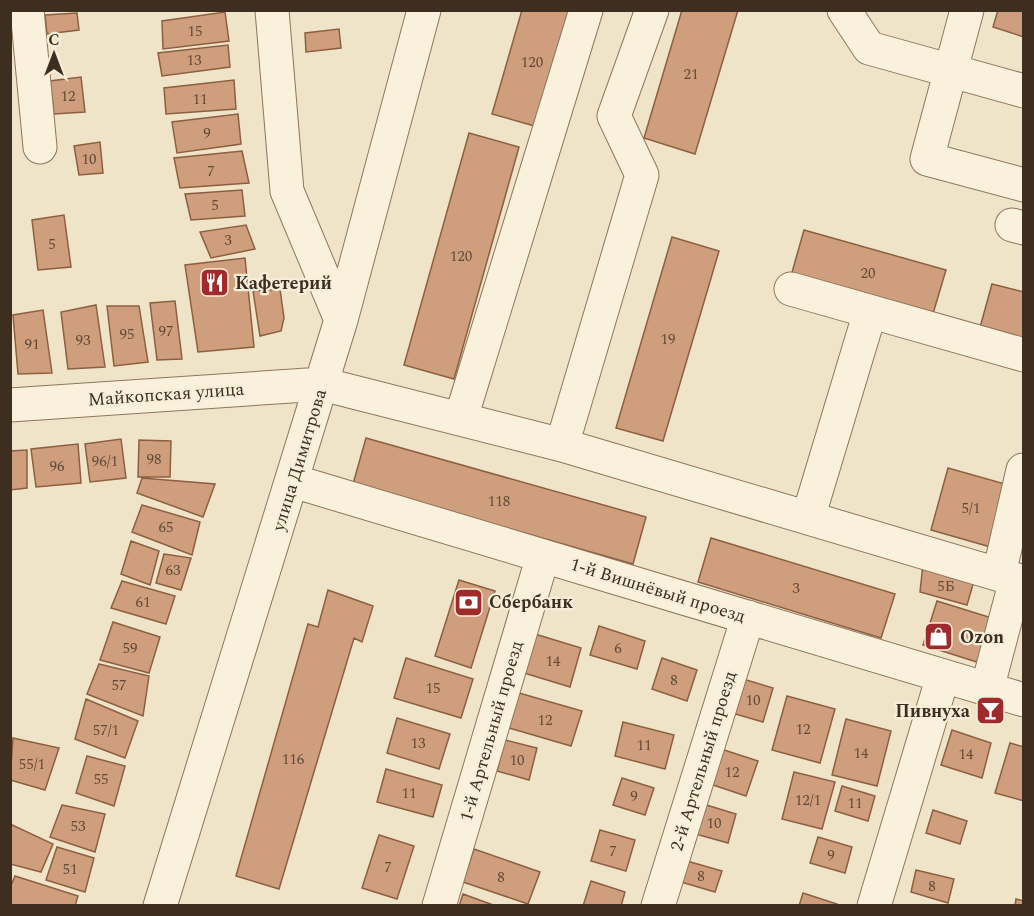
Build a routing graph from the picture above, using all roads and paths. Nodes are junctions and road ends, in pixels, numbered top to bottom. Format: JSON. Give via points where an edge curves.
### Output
{"nodes":[{"id":1,"x":27,"y":10,"type":"edge"},
{"id":2,"x":272,"y":10,"type":"edge"},
{"id":3,"x":424,"y":10,"type":"edge"},
{"id":4,"x":586,"y":10,"type":"edge"},
{"id":5,"x":652,"y":10,"type":"edge"},
{"id":6,"x":844,"y":10,"type":"edge"},
{"id":7,"x":968,"y":10,"type":"edge"},
{"id":8,"x":951,"y":71,"type":"junction"},
{"id":9,"x":1023,"y":91,"type":"edge"},
{"id":10,"x":40,"y":147,"type":"dead end"},
{"id":11,"x":1023,"y":185,"type":"edge"},
{"id":12,"x":791,"y":288,"type":"dead end"},
{"id":13,"x":870,"y":312,"type":"junction"},
{"id":14,"x":341,"y":320,"type":"junction"},
{"id":15,"x":1023,"y":355,"type":"edge"},
{"id":16,"x":322,"y":384,"type":"junction"},
{"id":17,"x":10,"y":405,"type":"edge"},
{"id":18,"x":461,"y":418,"type":"junction"},
{"id":19,"x":562,"y":445,"type":"junction"},
{"id":20,"x":1023,"y":470,"type":"edge"},
{"id":21,"x":294,"y":481,"type":"junction"},
{"id":22,"x":808,"y":518,"type":"junction"},
{"id":23,"x":543,"y":556,"type":"junction"},
{"id":24,"x":1013,"y":579,"type":"edge"},
{"id":25,"x":748,"y":617,"type":"junction"},
{"id":26,"x":943,"y":676,"type":"junction"},
{"id":27,"x":987,"y":689,"type":"junction"},
{"id":28,"x":1023,"y":700,"type":"edge"},
{"id":29,"x":160,"y":906,"type":"edge"},
{"id":30,"x":439,"y":906,"type":"edge"},
{"id":31,"x":657,"y":906,"type":"edge"},
{"id":32,"x":874,"y":906,"type":"edge"}],
"edges":[{"from":1,"to":10,"type":"street"},
{"from":2,"to":14,"type":"street","via":[[287,191]]},
{"from":3,"to":14,"type":"street","name":"улица Димитрова"},
{"from":4,"to":18,"type":"street"},
{"from":5,"to":19,"type":"street","via":[[614,116],[642,175]]},
{"from":6,"to":8,"type":"street","via":[[869,48]]},
{"from":7,"to":8,"type":"street"},
{"from":8,"to":9,"type":"street"},
{"from":8,"to":11,"type":"street","via":[[927,159]]},
{"from":12,"to":13,"type":"street"},
{"from":13,"to":15,"type":"street"},
{"from":13,"to":22,"type":"street"},
{"from":14,"to":16,"type":"street","name":"улица Димитрова"},
{"from":16,"to":17,"type":"street","name":"Майкопская улица"},
{"from":16,"to":18,"type":"street","name":"Майкопская улица"},
{"from":16,"to":21,"type":"street","name":"улица Димитрова"},
{"from":18,"to":19,"type":"street","name":"Майкопская улица"},
{"from":19,"to":22,"type":"street","name":"Майкопская улица"},
{"from":20,"to":24,"type":"street"},
{"from":21,"to":23,"type":"street","name":"1-й Вишнёвый проезд"},
{"from":21,"to":29,"type":"street","name":"улица Димитрова"},
{"from":22,"to":24,"type":"street","name":"Майкопская улица"},
{"from":23,"to":25,"type":"street","name":"1-й Вишнёвый проезд"},
{"from":23,"to":30,"type":"street","name":"1-й Артельный проезд"},
{"from":24,"to":27,"type":"street"},
{"from":25,"to":26,"type":"street","name":"1-й Вишнёвый проезд"},
{"from":25,"to":31,"type":"street","name":"2-й Артельный проезд"},
{"from":26,"to":27,"type":"street","name":"1-й Вишнёвый проезд"},
{"from":26,"to":32,"type":"street"},
{"from":27,"to":28,"type":"street","name":"1-й Вишнёвый проезд"}]}
